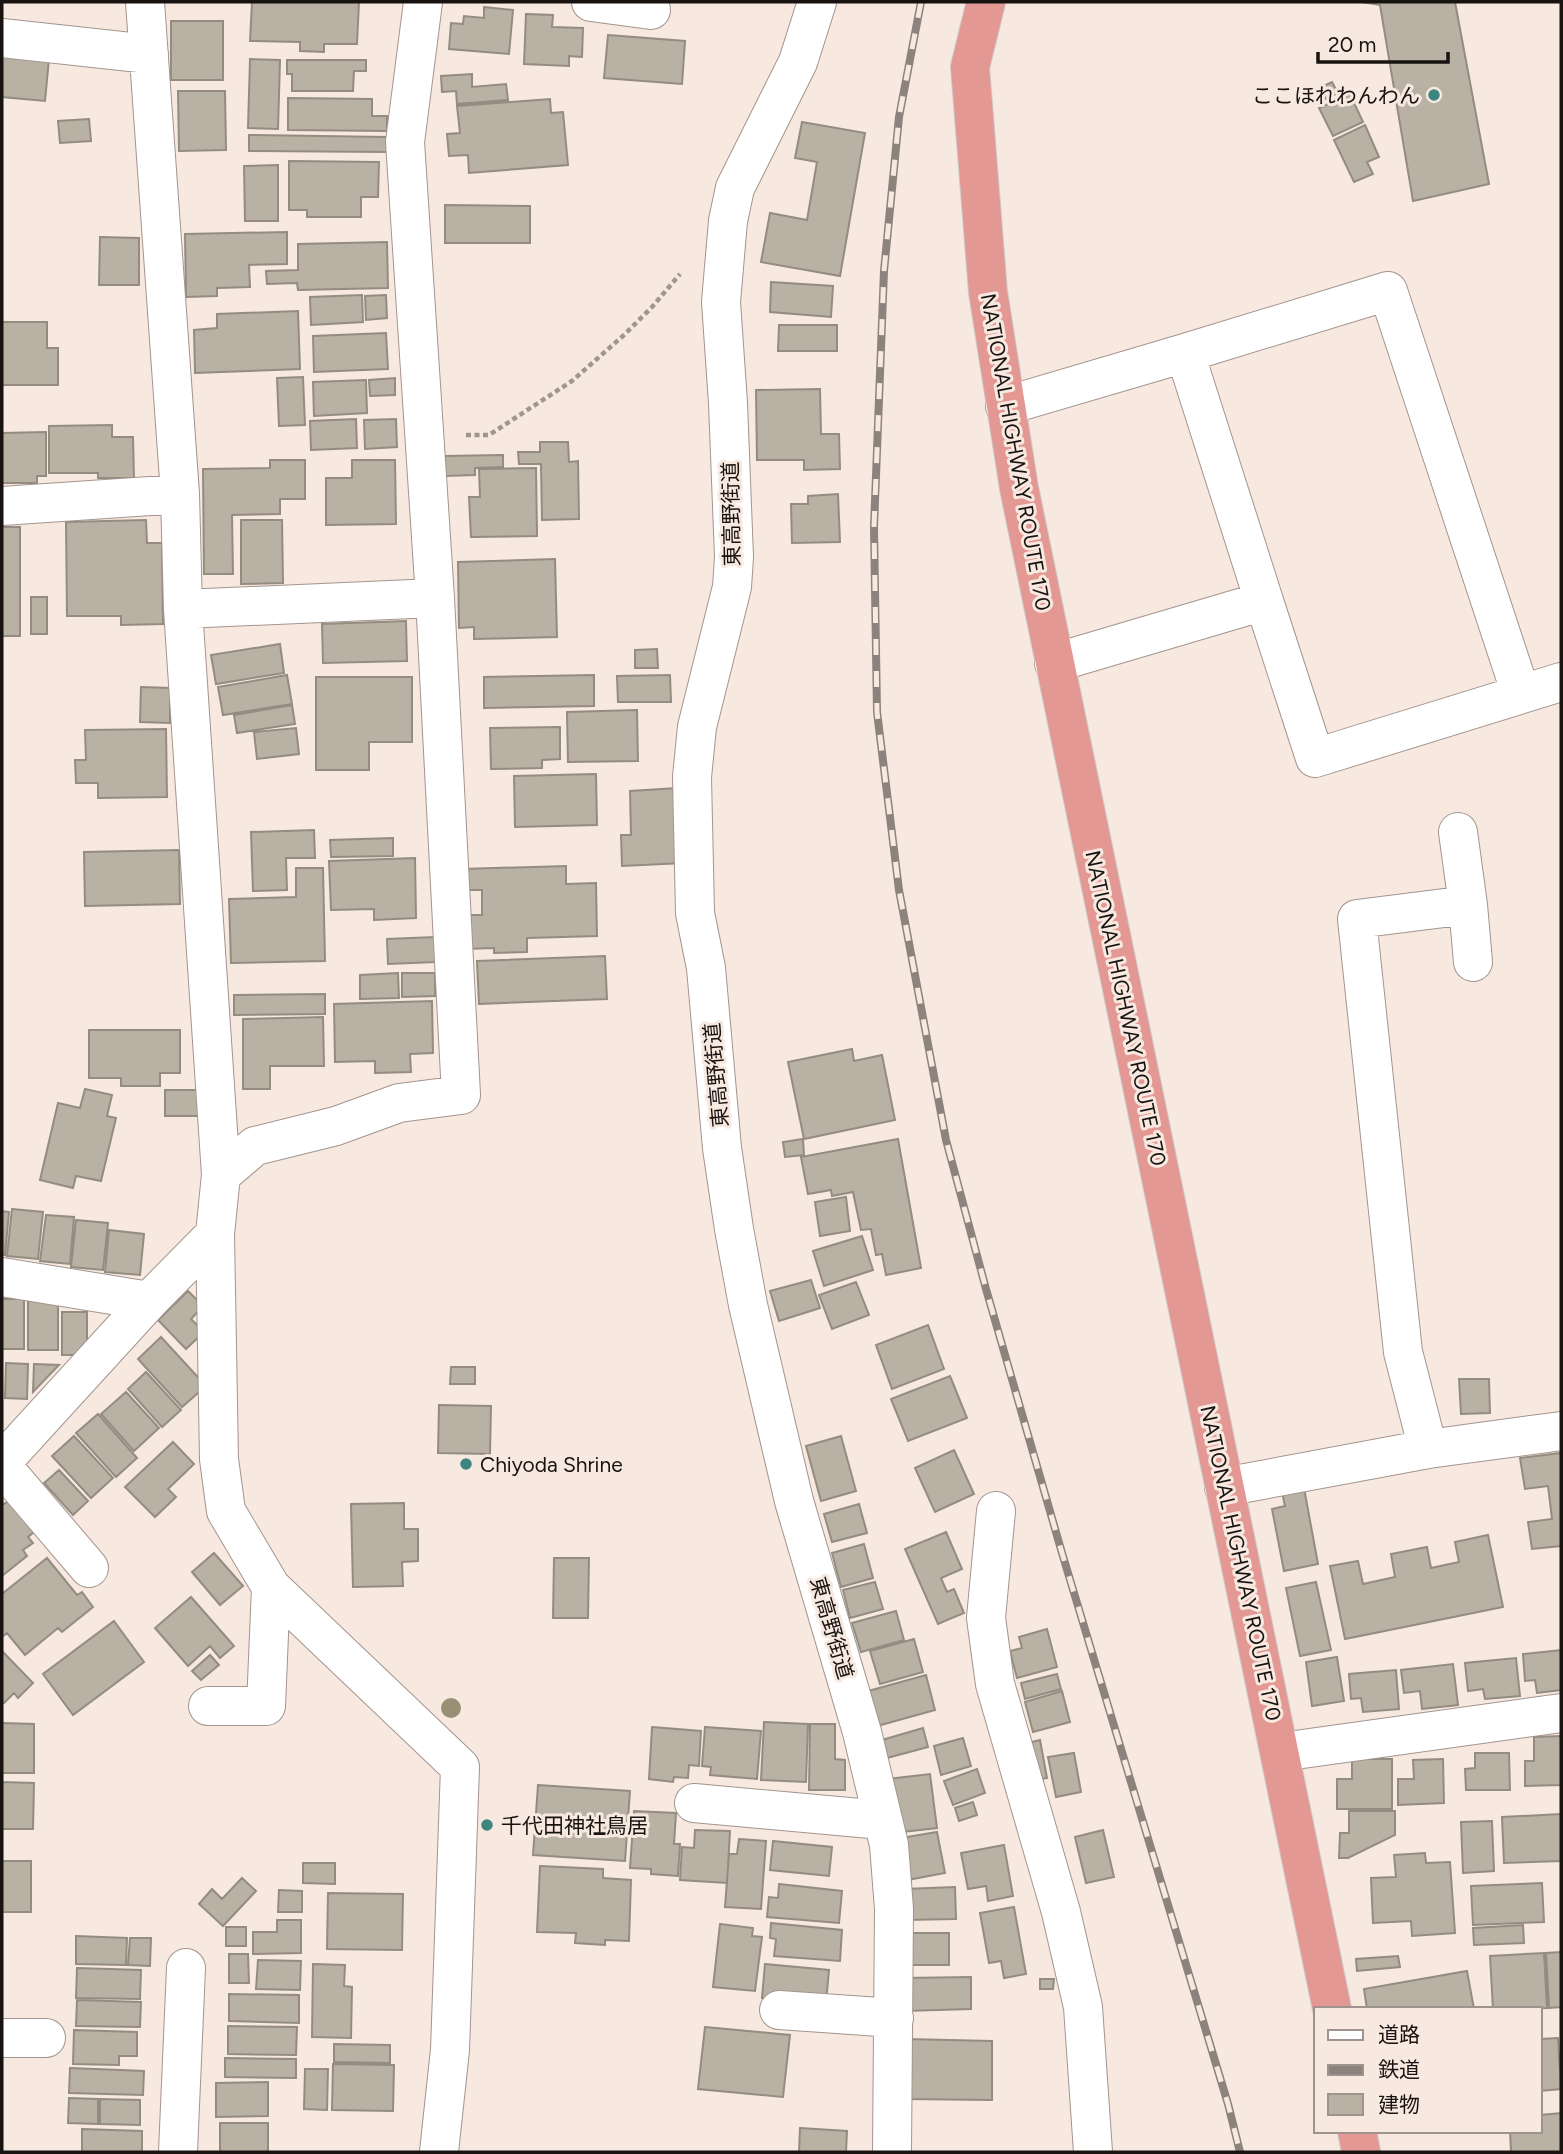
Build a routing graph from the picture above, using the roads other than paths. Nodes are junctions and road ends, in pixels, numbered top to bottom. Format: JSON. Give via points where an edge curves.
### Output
{"nodes":[{"id":1,"x":145,"y":2,"type":"edge"},
{"id":2,"x":424,"y":2,"type":"edge"},
{"id":3,"x":591,"y":2,"type":"edge"},
{"id":4,"x":817,"y":2,"type":"edge"},
{"id":5,"x":986,"y":2,"type":"edge"},
{"id":6,"x":651,"y":10,"type":"dead end"},
{"id":7,"x":2,"y":38,"type":"edge"},
{"id":8,"x":149,"y":54,"type":"junction"},
{"id":9,"x":1185,"y":353,"type":"junction"},
{"id":10,"x":1005,"y":405,"type":"junction"},
{"id":11,"x":180,"y":494,"type":"junction"},
{"id":12,"x":2,"y":506,"type":"edge"},
{"id":13,"x":435,"y":598,"type":"junction"},
{"id":14,"x":1264,"y":601,"type":"junction"},
{"id":15,"x":183,"y":609,"type":"junction"},
{"id":16,"x":1054,"y":663,"type":"junction"},
{"id":17,"x":1561,"y":682,"type":"edge"},
{"id":18,"x":1521,"y":694,"type":"junction"},
{"id":19,"x":1458,"y":832,"type":"dead end"},
{"id":20,"x":1468,"y":905,"type":"junction"},
{"id":21,"x":1473,"y":962,"type":"dead end"},
{"id":22,"x":221,"y":1175,"type":"junction"},
{"id":23,"x":215,"y":1234,"type":"junction"},
{"id":24,"x":2,"y":1277,"type":"edge"},
{"id":25,"x":149,"y":1301,"type":"junction"},
{"id":26,"x":20,"y":1419,"type":"edge"},
{"id":27,"x":1561,"y":1431,"type":"edge"},
{"id":28,"x":1428,"y":1449,"type":"junction"},
{"id":29,"x":2,"y":1464,"type":"edge"},
{"id":30,"x":1224,"y":1487,"type":"junction"},
{"id":31,"x":996,"y":1511,"type":"dead end"},
{"id":32,"x":89,"y":1568,"type":"dead end"},
{"id":33,"x":271,"y":1587,"type":"junction"},
{"id":34,"x":208,"y":1706,"type":"dead end"},
{"id":35,"x":1561,"y":1713,"type":"edge"},
{"id":36,"x":1280,"y":1752,"type":"junction"},
{"id":37,"x":694,"y":1803,"type":"dead end"},
{"id":38,"x":881,"y":1820,"type":"junction"},
{"id":39,"x":186,"y":1968,"type":"dead end"},
{"id":40,"x":1332,"y":2007,"type":"edge"},
{"id":41,"x":779,"y":2010,"type":"dead end"},
{"id":42,"x":894,"y":2018,"type":"junction"},
{"id":43,"x":2,"y":2038,"type":"edge"},
{"id":44,"x":46,"y":2038,"type":"dead end"},
{"id":45,"x":1357,"y":2133,"type":"edge"},
{"id":46,"x":178,"y":2152,"type":"edge"},
{"id":47,"x":439,"y":2152,"type":"edge"},
{"id":48,"x":892,"y":2152,"type":"edge"},
{"id":49,"x":1093,"y":2152,"type":"edge"},
{"id":50,"x":1361,"y":2152,"type":"edge"}],
"edges":[{"from":1,"to":8,"type":"street"},
{"from":2,"to":13,"type":"street","via":[[405,142]]},
{"from":3,"to":6,"type":"street"},
{"from":4,"to":38,"type":"street","name":"東高野街道","via":[[798,62],[735,188],[726,235],[721,302],[734,557],[732,587],[697,727],[692,777],[695,913],[706,968],[722,1148],[748,1305],[794,1501],[862,1732]]},
{"from":5,"to":10,"type":"highway","name":"NATIONAL HIGHWAY ROUTE 170","via":[[970,67],[988,292]]},
{"from":7,"to":8,"type":"street"},
{"from":8,"to":11,"type":"street"},
{"from":9,"to":10,"type":"street"},
{"from":9,"to":14,"type":"street"},
{"from":9,"to":18,"type":"street","via":[[1388,291]]},
{"from":10,"to":16,"type":"highway","name":"NATIONAL HIGHWAY ROUTE 170"},
{"from":11,"to":12,"type":"street"},
{"from":11,"to":15,"type":"street"},
{"from":13,"to":15,"type":"street"},
{"from":13,"to":22,"type":"street","via":[[461,1095],[399,1103],[336,1126],[255,1146]]},
{"from":14,"to":16,"type":"street"},
{"from":14,"to":18,"type":"street","via":[[1315,758]]},
{"from":15,"to":22,"type":"street"},
{"from":16,"to":30,"type":"highway","name":"NATIONAL HIGHWAY ROUTE 170"},
{"from":17,"to":18,"type":"street"},
{"from":19,"to":20,"type":"street"},
{"from":20,"to":21,"type":"street"},
{"from":20,"to":28,"type":"street","via":[[1357,919],[1403,1352]]},
{"from":22,"to":23,"type":"street"},
{"from":23,"to":25,"type":"street"},
{"from":23,"to":33,"type":"street","via":[[219,1460],[226,1511]]},
{"from":24,"to":25,"type":"street"},
{"from":25,"to":26,"type":"street"},
{"from":26,"to":29,"type":"street"},
{"from":27,"to":28,"type":"street"},
{"from":28,"to":30,"type":"street"},
{"from":29,"to":32,"type":"street"},
{"from":30,"to":36,"type":"highway","name":"NATIONAL HIGHWAY ROUTE 170"},
{"from":31,"to":49,"type":"street","via":[[986,1618],[989,1648],[1083,2007]]},
{"from":33,"to":34,"type":"street","via":[[266,1706]]},
{"from":33,"to":47,"type":"street","via":[[460,1767],[450,2050]]},
{"from":35,"to":36,"type":"street"},
{"from":36,"to":40,"type":"highway","name":"NATIONAL HIGHWAY ROUTE 170"},
{"from":37,"to":38,"type":"street"},
{"from":38,"to":42,"type":"street","name":"東高野街道","via":[[889,1845],[894,1909]]},
{"from":39,"to":46,"type":"street"},
{"from":41,"to":42,"type":"street"},
{"from":42,"to":48,"type":"street","name":"東高野街道"},
{"from":43,"to":44,"type":"street"},
{"from":45,"to":50,"type":"highway"}]}
